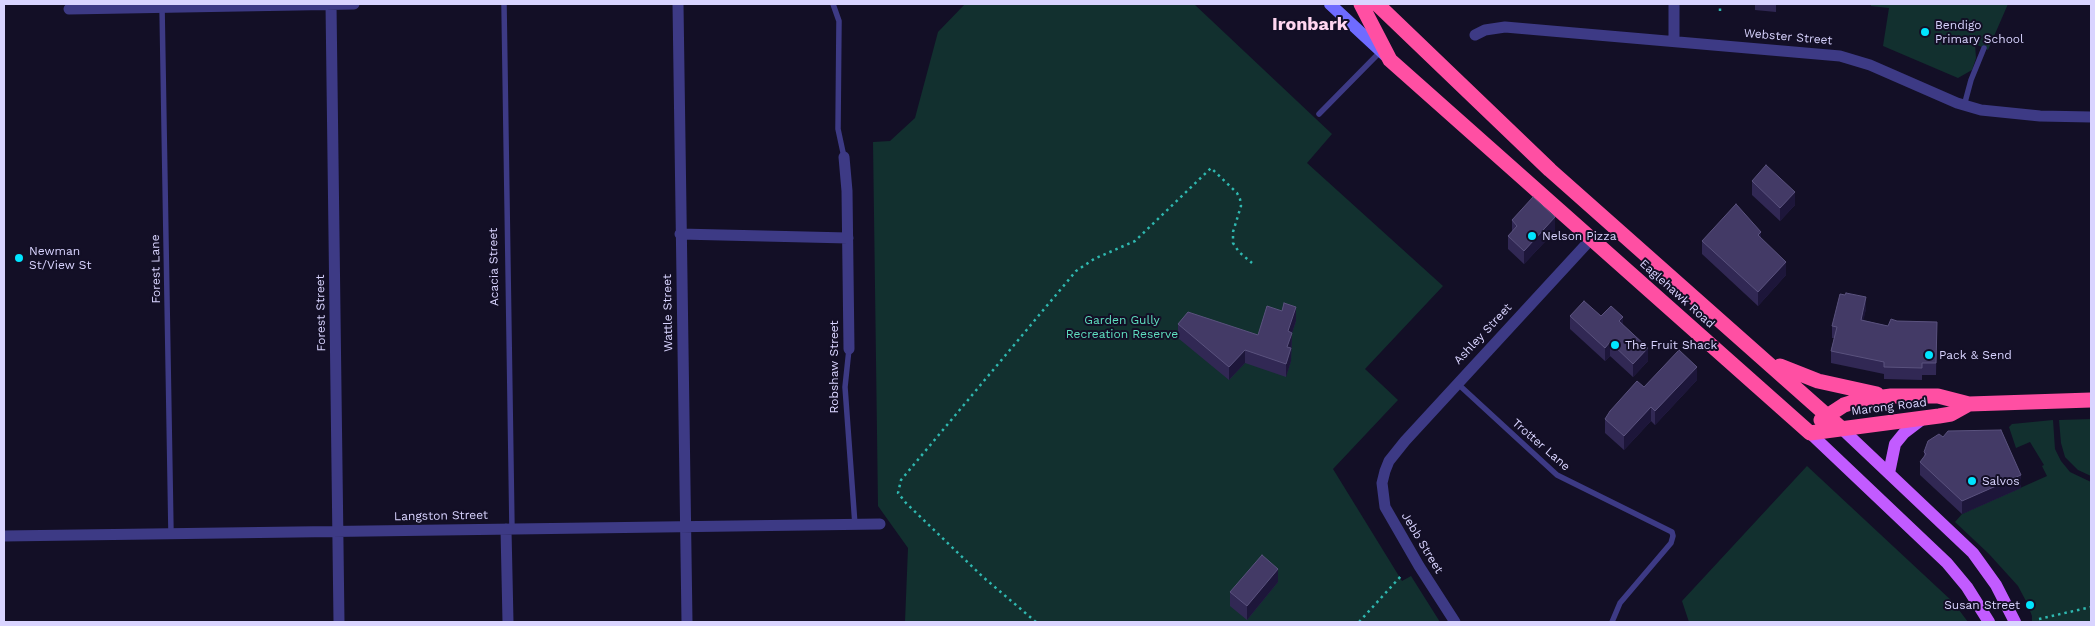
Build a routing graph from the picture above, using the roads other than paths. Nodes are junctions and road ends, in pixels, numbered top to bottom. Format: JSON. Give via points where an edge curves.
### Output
{"nodes":[{"id":1,"x":332,"y":4,"type":"edge"},
{"id":2,"x":354,"y":4,"type":"edge"},
{"id":3,"x":504,"y":4,"type":"edge"},
{"id":4,"x":678,"y":4,"type":"edge"},
{"id":5,"x":833,"y":4,"type":"edge"},
{"id":6,"x":1330,"y":4,"type":"edge"},
{"id":7,"x":1361,"y":4,"type":"edge"},
{"id":8,"x":1377,"y":4,"type":"edge"},
{"id":9,"x":1388,"y":4,"type":"edge"},
{"id":10,"x":1674,"y":4,"type":"edge"},
{"id":11,"x":162,"y":6,"type":"edge"},
{"id":12,"x":69,"y":9,"type":"dead end"},
{"id":13,"x":1395,"y":20,"type":"junction"},
{"id":14,"x":1475,"y":35,"type":"dead end"},
{"id":15,"x":1674,"y":41,"type":"junction"},
{"id":16,"x":1984,"y":48,"type":"dead end"},
{"id":17,"x":1386,"y":56,"type":"junction"},
{"id":18,"x":1964,"y":106,"type":"junction"},
{"id":19,"x":1319,"y":114,"type":"dead end"},
{"id":20,"x":2091,"y":117,"type":"edge"},
{"id":21,"x":844,"y":157,"type":"joint"},
{"id":22,"x":1607,"y":221,"type":"junction"},
{"id":23,"x":680,"y":234,"type":"junction"},
{"id":24,"x":848,"y":238,"type":"junction"},
{"id":25,"x":1592,"y":238,"type":"junction"},
{"id":26,"x":849,"y":349,"type":"joint"},
{"id":27,"x":1757,"y":353,"type":"junction"},
{"id":28,"x":1458,"y":384,"type":"junction"},
{"id":29,"x":1891,"y":396,"type":"junction"},
{"id":30,"x":2091,"y":400,"type":"edge"},
{"id":31,"x":1969,"y":404,"type":"junction"},
{"id":32,"x":1827,"y":415,"type":"junction"},
{"id":33,"x":1921,"y":420,"type":"junction"},
{"id":34,"x":1841,"y":428,"type":"junction"},
{"id":35,"x":1810,"y":432,"type":"junction"},
{"id":36,"x":1385,"y":471,"type":"joint"},
{"id":37,"x":1889,"y":473,"type":"junction"},
{"id":38,"x":880,"y":524,"type":"dead end"},
{"id":39,"x":855,"y":525,"type":"junction"},
{"id":40,"x":686,"y":527,"type":"junction"},
{"id":41,"x":509,"y":529,"type":"junction"},
{"id":42,"x":338,"y":532,"type":"junction"},
{"id":43,"x":170,"y":533,"type":"junction"},
{"id":44,"x":4,"y":536,"type":"edge"},
{"id":45,"x":339,"y":622,"type":"edge"},
{"id":46,"x":508,"y":622,"type":"edge"},
{"id":47,"x":687,"y":622,"type":"edge"},
{"id":48,"x":1455,"y":622,"type":"edge"},
{"id":49,"x":1612,"y":622,"type":"edge"},
{"id":50,"x":1989,"y":622,"type":"edge"},
{"id":51,"x":2016,"y":622,"type":"edge"}],
"edges":[{"from":1,"to":2,"type":"street"},
{"from":1,"to":11,"type":"street"},
{"from":1,"to":42,"type":"street","name":"Forest Street"},
{"from":3,"to":41,"type":"lane","name":"Acacia Street"},
{"from":4,"to":23,"type":"street","name":"Wattle Street"},
{"from":5,"to":21,"type":"lane","name":"Robshaw Street","via":[[839,21],[838,129]]},
{"from":6,"to":17,"type":"main road","name":"Eaglehawk Road"},
{"from":7,"to":17,"type":"highway"},
{"from":8,"to":13,"type":"highway","name":"Eaglehawk Road"},
{"from":9,"to":13,"type":"highway"},
{"from":10,"to":15,"type":"street"},
{"from":11,"to":12,"type":"street"},
{"from":11,"to":43,"type":"lane","name":"Forest Lane"},
{"from":13,"to":22,"type":"highway","name":"Eaglehawk Road"},
{"from":14,"to":15,"type":"street","name":"Webster Street","via":[[1484,30],[1505,27]]},
{"from":15,"to":18,"type":"street","name":"Webster Street","via":[[1848,57]]},
{"from":16,"to":18,"type":"lane"},
{"from":17,"to":19,"type":"lane"},
{"from":17,"to":25,"type":"highway","name":"Eaglehawk Road"},
{"from":18,"to":20,"type":"street","name":"Webster Street","via":[[2020,114]]},
{"from":21,"to":24,"type":"street","name":"Robshaw Street"},
{"from":22,"to":25,"type":"highway","name":"Ashley Street"},
{"from":22,"to":27,"type":"highway","name":"Eaglehawk Road"},
{"from":23,"to":24,"type":"street"},
{"from":23,"to":40,"type":"street","name":"Wattle Street"},
{"from":24,"to":26,"type":"street","name":"Robshaw Street"},
{"from":25,"to":28,"type":"street","name":"Ashley Street"},
{"from":25,"to":35,"type":"highway","name":"Eaglehawk Road"},
{"from":26,"to":39,"type":"lane","name":"Robshaw Street","via":[[845,387]]},
{"from":27,"to":29,"type":"highway","via":[[1804,377]]},
{"from":27,"to":32,"type":"highway","name":"Eaglehawk Road"},
{"from":28,"to":36,"type":"street","name":"Ashley Street","via":[[1396,452]]},
{"from":28,"to":49,"type":"lane","name":"Trotter Lane","via":[[1556,475],[1670,531],[1673,536],[1669,546],[1620,603]]},
{"from":29,"to":31,"type":"highway","name":"Marong Road","via":[[1938,396]]},
{"from":29,"to":32,"type":"highway","name":"Marong Road","via":[[1852,403]]},
{"from":30,"to":31,"type":"highway","name":"Marong Road"},
{"from":31,"to":33,"type":"highway","name":"Marong Road","via":[[1951,414]]},
{"from":32,"to":34,"type":"highway","name":"Eaglehawk Road"},
{"from":32,"to":35,"type":"highway","name":"Marong Road"},
{"from":33,"to":34,"type":"highway","name":"Marong Road"},
{"from":33,"to":37,"type":"main road","via":[[1895,444]]},
{"from":34,"to":35,"type":"highway","name":"Marong Road"},
{"from":34,"to":37,"type":"main road","name":"Eaglehawk Road"},
{"from":35,"to":50,"type":"main road","name":"Eaglehawk Road","via":[[1947,563]]},
{"from":36,"to":48,"type":"street","name":"Jebb Street","via":[[1382,483],[1385,507]]},
{"from":37,"to":51,"type":"main road","name":"Eaglehawk Road","via":[[1973,553],[1996,584]]},
{"from":38,"to":39,"type":"street","name":"Langston Street"},
{"from":39,"to":40,"type":"street","name":"Langston Street"},
{"from":40,"to":41,"type":"street","name":"Langston Street"},
{"from":40,"to":47,"type":"street","name":"Wattle Street"},
{"from":41,"to":42,"type":"street","name":"Langston Street"},
{"from":41,"to":46,"type":"street","name":"Acacia Street"},
{"from":42,"to":43,"type":"street","name":"Langston Street"},
{"from":42,"to":45,"type":"street","name":"Forest Street"},
{"from":43,"to":44,"type":"street","name":"Langston Street"}]}
